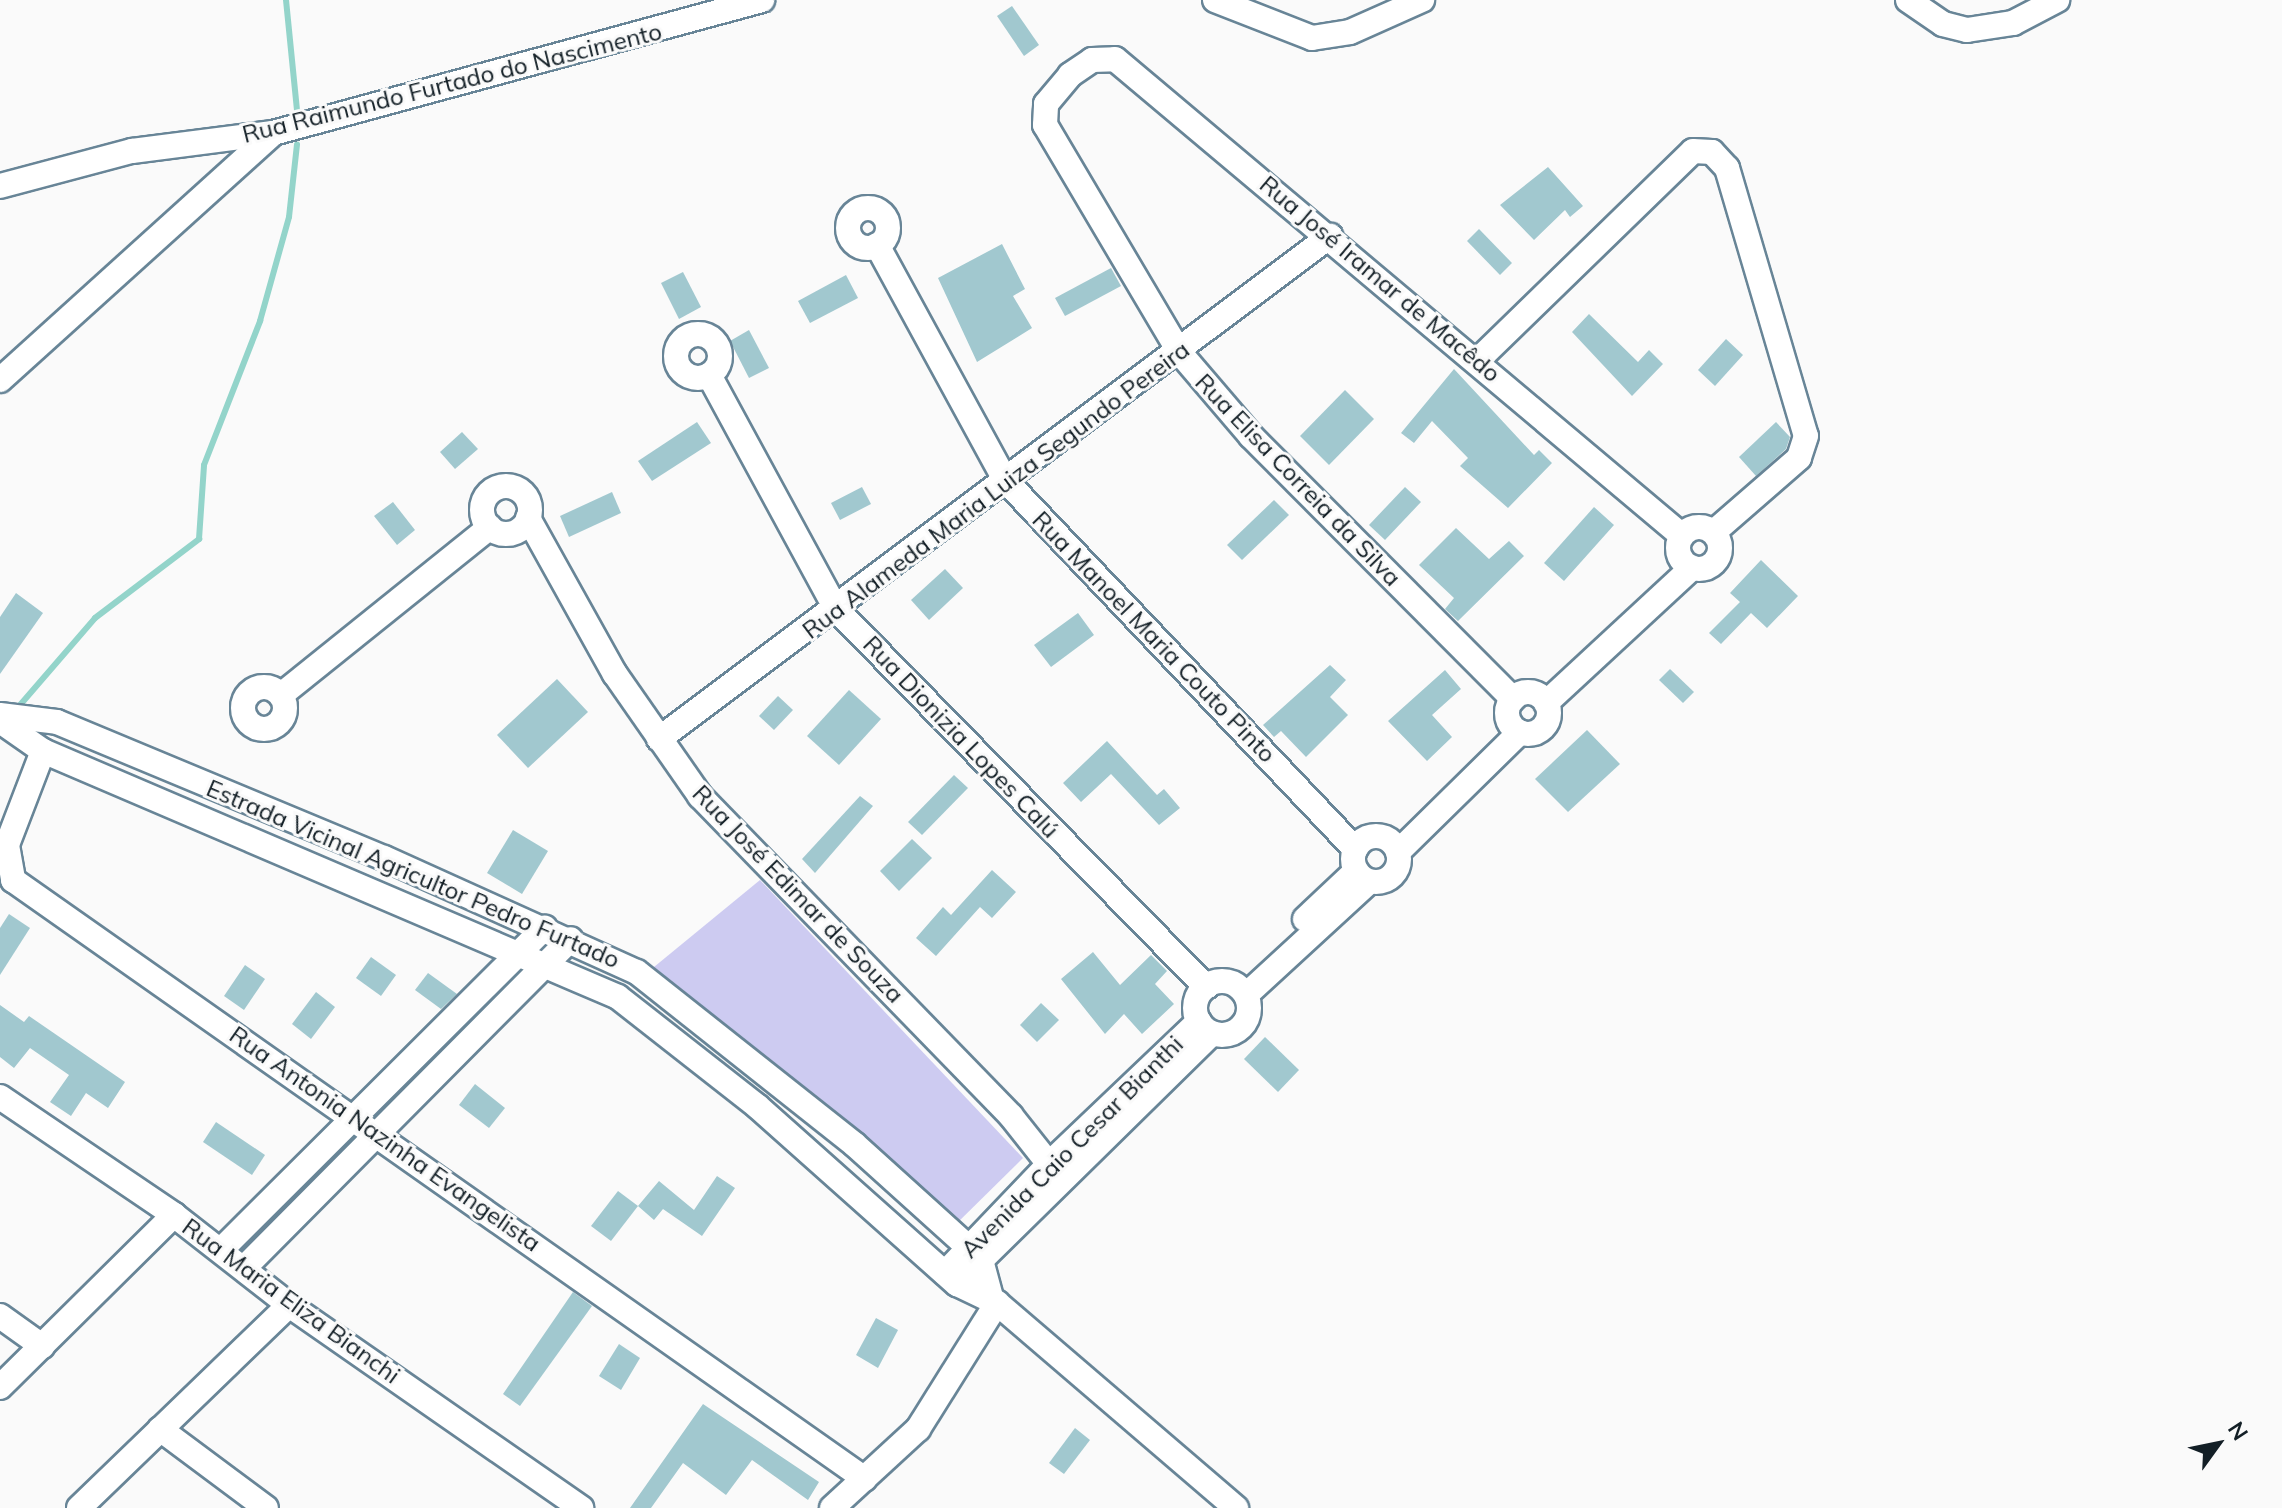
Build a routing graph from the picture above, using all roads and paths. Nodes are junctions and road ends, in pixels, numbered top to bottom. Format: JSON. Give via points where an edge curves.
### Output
{"nodes":[{"id":1,"x":762,"y":0,"type":"edge"},
{"id":2,"x":1215,"y":0,"type":"edge"},
{"id":3,"x":1422,"y":0,"type":"edge"},
{"id":4,"x":1908,"y":0,"type":"edge"},
{"id":5,"x":2057,"y":0,"type":"edge"},
{"id":6,"x":1070,"y":75,"type":"joint"},
{"id":7,"x":273,"y":133,"type":"junction"},
{"id":8,"x":0,"y":186,"type":"edge"},
{"id":9,"x":1330,"y":236,"type":"junction"},
{"id":10,"x":877,"y":245,"type":"dead end"},
{"id":11,"x":1180,"y":353,"type":"junction"},
{"id":12,"x":1477,"y":361,"type":"junction"},
{"id":13,"x":709,"y":375,"type":"dead end"},
{"id":14,"x":0,"y":380,"type":"edge"},
{"id":15,"x":1005,"y":480,"type":"junction"},
{"id":16,"x":528,"y":518,"type":"junction"},
{"id":17,"x":490,"y":527,"type":"junction"},
{"id":18,"x":1714,"y":532,"type":"junction"},
{"id":19,"x":1684,"y":554,"type":"junction"},
{"id":20,"x":836,"y":609,"type":"junction"},
{"id":21,"x":281,"y":695,"type":"dead end"},
{"id":22,"x":1524,"y":710,"type":"junction"},
{"id":23,"x":10,"y":722,"type":"edge"},
{"id":24,"x":659,"y":739,"type":"junction"},
{"id":25,"x":43,"y":751,"type":"junction"},
{"id":26,"x":1395,"y":847,"type":"junction"},
{"id":27,"x":1360,"y":867,"type":"junction"},
{"id":28,"x":545,"y":927,"type":"junction"},
{"id":29,"x":571,"y":939,"type":"junction"},
{"id":30,"x":518,"y":957,"type":"junction"},
{"id":31,"x":546,"y":968,"type":"junction"},
{"id":32,"x":1206,"y":987,"type":"junction"},
{"id":33,"x":1240,"y":990,"type":"junction"},
{"id":34,"x":1205,"y":1027,"type":"junction"},
{"id":35,"x":0,"y":1097,"type":"edge"},
{"id":36,"x":366,"y":1124,"type":"junction"},
{"id":37,"x":1049,"y":1164,"type":"junction"},
{"id":38,"x":174,"y":1215,"type":"junction"},
{"id":39,"x":221,"y":1250,"type":"junction"},
{"id":40,"x":975,"y":1254,"type":"junction"},
{"id":41,"x":245,"y":1267,"type":"junction"},
{"id":42,"x":951,"y":1279,"type":"junction"},
{"id":43,"x":994,"y":1300,"type":"junction"},
{"id":44,"x":289,"y":1305,"type":"junction"},
{"id":45,"x":0,"y":1316,"type":"edge"},
{"id":46,"x":42,"y":1346,"type":"junction"},
{"id":47,"x":0,"y":1387,"type":"edge"},
{"id":48,"x":160,"y":1429,"type":"junction"},
{"id":49,"x":865,"y":1479,"type":"junction"},
{"id":50,"x":79,"y":1508,"type":"edge"},
{"id":51,"x":266,"y":1508,"type":"edge"},
{"id":52,"x":581,"y":1508,"type":"edge"},
{"id":53,"x":832,"y":1508,"type":"edge"},
{"id":54,"x":1236,"y":1508,"type":"edge"}],
"edges":[{"from":1,"to":7,"type":"street","name":"Rua Raimundo Furtado do Nascimento"},
{"from":2,"to":3,"type":"street","via":[[1312,38],[1350,32]]},
{"from":4,"to":5,"type":"street","via":[[1943,24],[1967,30],[2013,23]]},
{"from":6,"to":9,"type":"street","name":"Rua José Iramar de Macêdo","via":[[1092,60],[1115,59]]},
{"from":6,"to":11,"type":"street","name":"Rua Elisa Correia da Silva","via":[[1046,104],[1045,125]]},
{"from":7,"to":8,"type":"street","name":"Rua Raimundo Furtado do Nascimento","via":[[132,151]]},
{"from":7,"to":14,"type":"street"},
{"from":9,"to":11,"type":"street","name":"Rua Alameda Maria Luiza Segundo Pereira"},
{"from":9,"to":12,"type":"street","name":"Rua José Iramar de Macêdo"},
{"from":10,"to":15,"type":"street","name":"Rua Manoel Maria Couto Pinto"},
{"from":11,"to":15,"type":"street","name":"Rua Alameda Maria Luiza Segundo Pereira"},
{"from":11,"to":22,"type":"street","name":"Rua Elisa Correia da Silva","via":[[1262,447]]},
{"from":12,"to":18,"type":"street","via":[[1693,151],[1712,152],[1727,168],[1806,436],[1799,458]]},
{"from":12,"to":19,"type":"street","name":"Rua José Iramar de Macêdo"},
{"from":13,"to":20,"type":"street","name":"Rua Dionizia Lopes Calú"},
{"from":15,"to":20,"type":"street","name":"Rua Alameda Maria Luiza Segundo Pereira"},
{"from":15,"to":27,"type":"street","name":"Rua Manoel Maria Couto Pinto"},
{"from":16,"to":17,"type":"street","via":[[511,533]]},
{"from":16,"to":17,"type":"street","name":"Rua José Edimar de Souza","via":[[525,495],[503,486],[490,493],[483,506]]},
{"from":16,"to":24,"type":"street","name":"Rua José Edimar de Souza","via":[[615,674]]},
{"from":17,"to":21,"type":"street"},
{"from":18,"to":19,"type":"street","via":[[1700,526]]},
{"from":18,"to":19,"type":"street","via":[[1720,544],[1709,567]]},
{"from":19,"to":22,"type":"street"},
{"from":20,"to":24,"type":"street","name":"Rua Alameda Maria Luiza Segundo Pereira"},
{"from":20,"to":32,"type":"street","name":"Rua Dionizia Lopes Calú"},
{"from":22,"to":26,"type":"street"},
{"from":23,"to":25,"type":"street","name":"Estrada Vicinal Agricultor Pedro Furtado"},
{"from":23,"to":28,"type":"street","name":"Estrada Vicinal Agricultor Pedro Furtado","via":[[57,722]]},
{"from":24,"to":37,"type":"street","name":"Rua José Edimar de Souza","via":[[734,834],[1011,1116]]},
{"from":25,"to":30,"type":"street","name":"Estrada Vicinal Agricultor Pedro Furtado"},
{"from":25,"to":36,"type":"street","name":"Rua Antonia Nazinha Evangelista","via":[[7,845],[13,880]]},
{"from":26,"to":27,"type":"street","via":[[1371,836]]},
{"from":26,"to":27,"type":"street","via":[[1395,873],[1384,882]]},
{"from":27,"to":33,"type":"street"},
{"from":28,"to":29,"type":"street","name":"Estrada Vicinal Agricultor Pedro Furtado"},
{"from":28,"to":30,"type":"street"},
{"from":29,"to":31,"type":"street"},
{"from":29,"to":40,"type":"street","name":"Estrada Vicinal Agricultor Pedro Furtado","via":[[666,991],[854,1144]]},
{"from":30,"to":31,"type":"street","name":"Estrada Vicinal Agricultor Pedro Furtado"},
{"from":30,"to":36,"type":"street"},
{"from":31,"to":36,"type":"street"},
{"from":31,"to":42,"type":"street","name":"Estrada Vicinal Agricultor Pedro Furtado","via":[[618,997],[648,1016]]},
{"from":32,"to":33,"type":"street","via":[[1220,981]]},
{"from":32,"to":34,"type":"street","name":"Avenida Caio Cesar Bianthi","via":[[1195,1006]]},
{"from":33,"to":34,"type":"street","name":"Avenida Caio Cesar Bianthi","via":[[1249,1011],[1242,1026],[1228,1034]]},
{"from":34,"to":37,"type":"street","name":"Avenida Caio Cesar Bianthi"},
{"from":34,"to":40,"type":"street","name":"Avenida Caio Cesar Bianthi"},
{"from":35,"to":38,"type":"street","name":"Rua Maria Eliza Bianchi"},
{"from":36,"to":39,"type":"street"},
{"from":36,"to":41,"type":"street"},
{"from":36,"to":49,"type":"street","name":"Rua Antonia Nazinha Evangelista"},
{"from":37,"to":40,"type":"street","name":"Avenida Caio Cesar Bianthi"},
{"from":38,"to":39,"type":"street","name":"Rua Maria Eliza Bianchi"},
{"from":38,"to":46,"type":"street"},
{"from":39,"to":41,"type":"street","name":"Rua Maria Eliza Bianchi"},
{"from":40,"to":42,"type":"street","name":"Avenida Caio Cesar Bianthi"},
{"from":40,"to":43,"type":"street"},
{"from":41,"to":44,"type":"street","name":"Rua Maria Eliza Bianchi"},
{"from":42,"to":43,"type":"street","name":"Estrada Vicinal Agricultor Pedro Furtado"},
{"from":43,"to":49,"type":"street","via":[[924,1421]]},
{"from":43,"to":54,"type":"street","name":"Estrada Vicinal Agricultor Pedro Furtado"},
{"from":44,"to":48,"type":"street"},
{"from":44,"to":52,"type":"street","name":"Rua Maria Eliza Bianchi"},
{"from":45,"to":46,"type":"street"},
{"from":46,"to":47,"type":"street"},
{"from":48,"to":50,"type":"street"},
{"from":48,"to":51,"type":"street"},
{"from":49,"to":53,"type":"street"}]}
